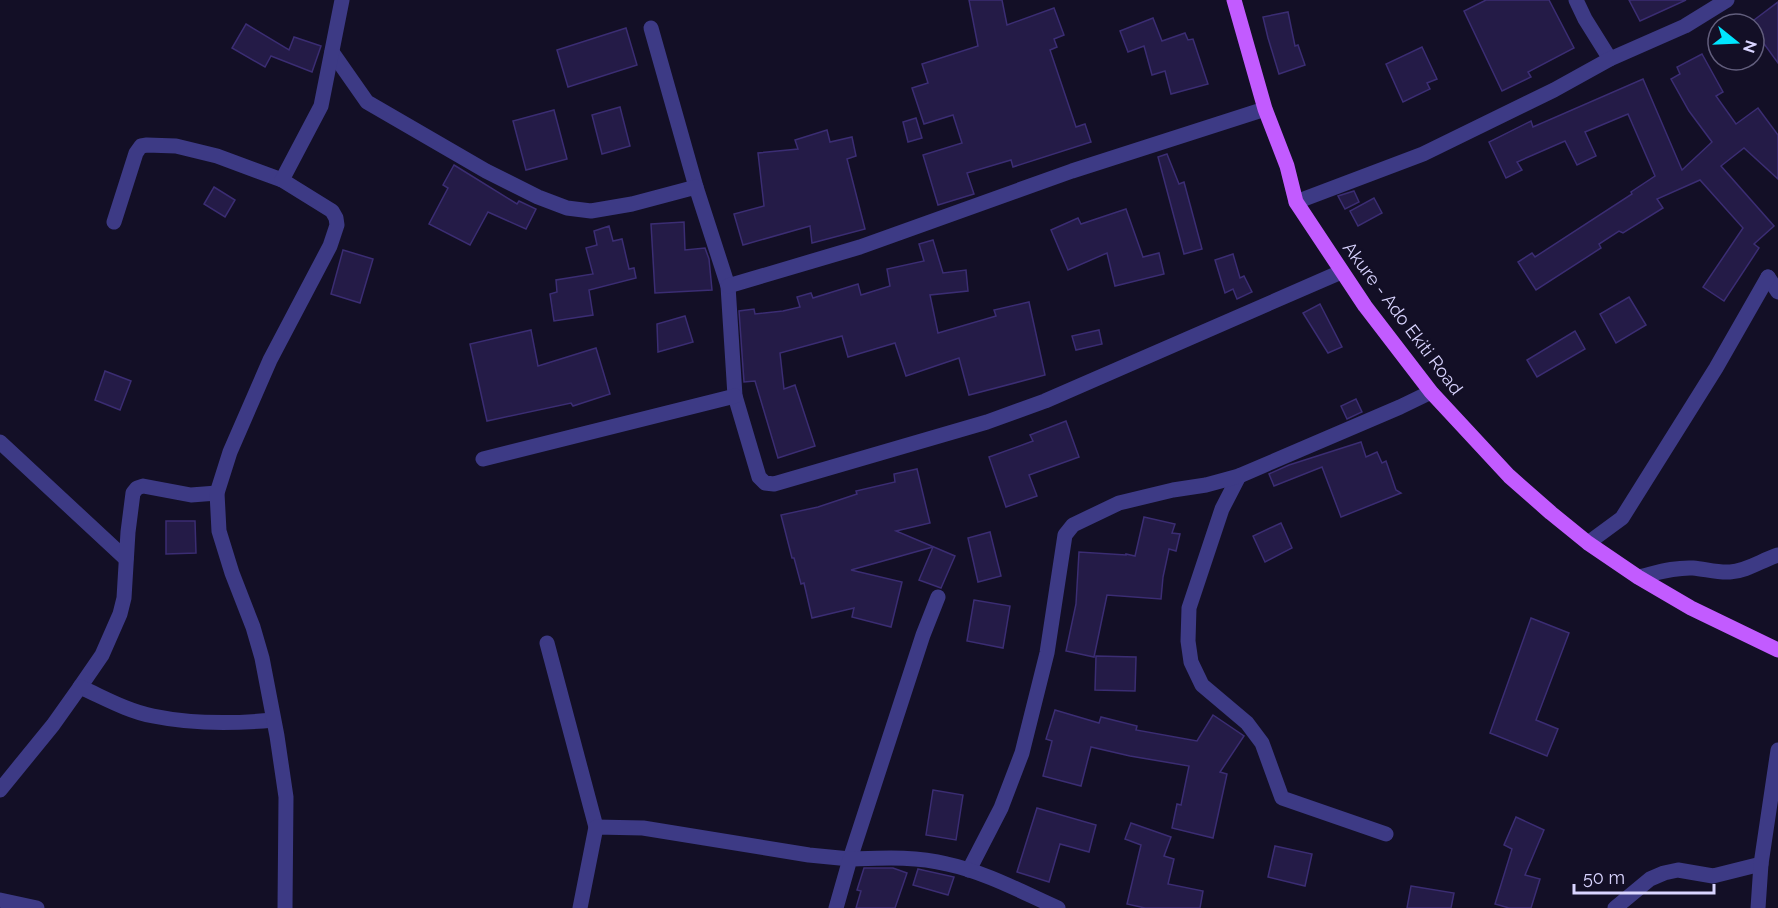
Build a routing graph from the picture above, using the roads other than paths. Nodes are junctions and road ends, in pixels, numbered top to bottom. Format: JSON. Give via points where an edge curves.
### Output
{"nodes":[{"id":1,"x":342,"y":0,"type":"edge"},
{"id":2,"x":1234,"y":0,"type":"edge"},
{"id":3,"x":1576,"y":0,"type":"edge"},
{"id":4,"x":1727,"y":0,"type":"edge"},
{"id":5,"x":651,"y":28,"type":"dead end"},
{"id":6,"x":332,"y":52,"type":"junction"},
{"id":7,"x":1610,"y":59,"type":"junction"},
{"id":8,"x":1265,"y":109,"type":"junction"},
{"id":9,"x":282,"y":180,"type":"junction"},
{"id":10,"x":696,"y":187,"type":"junction"},
{"id":11,"x":1296,"y":202,"type":"junction"},
{"id":12,"x":114,"y":222,"type":"dead end"},
{"id":13,"x":1341,"y":272,"type":"junction"},
{"id":14,"x":728,"y":286,"type":"junction"},
{"id":15,"x":1778,"y":292,"type":"edge"},
{"id":16,"x":1431,"y":392,"type":"junction"},
{"id":17,"x":735,"y":396,"type":"junction"},
{"id":18,"x":0,"y":442,"type":"edge"},
{"id":19,"x":483,"y":459,"type":"dead end"},
{"id":20,"x":1239,"y":476,"type":"junction"},
{"id":21,"x":217,"y":493,"type":"junction"},
{"id":22,"x":1588,"y":543,"type":"junction"},
{"id":23,"x":1778,"y":555,"type":"edge"},
{"id":24,"x":126,"y":559,"type":"junction"},
{"id":25,"x":1638,"y":577,"type":"junction"},
{"id":26,"x":938,"y":597,"type":"dead end"},
{"id":27,"x":547,"y":643,"type":"dead end"},
{"id":28,"x":1778,"y":650,"type":"edge"},
{"id":29,"x":80,"y":687,"type":"junction"},
{"id":30,"x":273,"y":720,"type":"junction"},
{"id":31,"x":1778,"y":750,"type":"edge"},
{"id":32,"x":0,"y":790,"type":"edge"},
{"id":33,"x":597,"y":827,"type":"junction"},
{"id":34,"x":1386,"y":834,"type":"dead end"},
{"id":35,"x":850,"y":859,"type":"junction"},
{"id":36,"x":1761,"y":864,"type":"junction"},
{"id":37,"x":969,"y":870,"type":"junction"},
{"id":38,"x":0,"y":900,"type":"edge"},
{"id":39,"x":37,"y":908,"type":"edge"},
{"id":40,"x":285,"y":908,"type":"edge"},
{"id":41,"x":580,"y":908,"type":"edge"},
{"id":42,"x":836,"y":908,"type":"edge"},
{"id":43,"x":1058,"y":908,"type":"edge"},
{"id":44,"x":1615,"y":908,"type":"edge"},
{"id":45,"x":1758,"y":908,"type":"edge"}],
"edges":[{"from":1,"to":6,"type":"street"},
{"from":2,"to":8,"type":"main road","name":"Akure - Ado Ekiti Road"},
{"from":3,"to":7,"type":"street"},
{"from":4,"to":7,"type":"street","via":[[1684,26]]},
{"from":5,"to":10,"type":"street"},
{"from":6,"to":9,"type":"street","via":[[321,106]]},
{"from":6,"to":10,"type":"street","via":[[367,102],[486,171],[567,208],[591,210],[632,204]]},
{"from":7,"to":11,"type":"street","via":[[1423,154]]},
{"from":8,"to":11,"type":"main road","name":"Akure - Ado Ekiti Road"},
{"from":8,"to":14,"type":"street","via":[[1071,171],[860,247]]},
{"from":9,"to":12,"type":"street","via":[[217,156],[147,144],[136,153]]},
{"from":9,"to":21,"type":"street","via":[[332,211],[337,225],[330,246],[270,360],[230,452]]},
{"from":10,"to":14,"type":"street"},
{"from":11,"to":13,"type":"main road","name":"Akure - Ado Ekiti Road"},
{"from":13,"to":16,"type":"main road","name":"Akure - Ado Ekiti Road"},
{"from":13,"to":17,"type":"street","via":[[1026,408],[774,484],[759,477]]},
{"from":14,"to":17,"type":"street"},
{"from":15,"to":22,"type":"street","via":[[1768,277],[1622,518]]},
{"from":16,"to":20,"type":"street"},
{"from":16,"to":22,"type":"main road","name":"Akure - Ado Ekiti Road","via":[[1509,476]]},
{"from":17,"to":19,"type":"street"},
{"from":18,"to":24,"type":"street"},
{"from":20,"to":34,"type":"street","via":[[1222,509],[1189,608],[1191,662],[1202,685],[1247,723],[1262,743],[1282,798]]},
{"from":20,"to":37,"type":"street","via":[[1119,504],[1073,525],[1065,535],[1047,653],[1022,753],[1001,808]]},
{"from":21,"to":24,"type":"street","via":[[191,495],[137,488]]},
{"from":21,"to":30,"type":"street","via":[[219,531],[254,627]]},
{"from":22,"to":25,"type":"main road","name":"Akure - Ado Ekiti Road"},
{"from":23,"to":25,"type":"street","via":[[1730,572],[1692,568]]},
{"from":24,"to":29,"type":"street","via":[[120,614],[102,655]]},
{"from":25,"to":28,"type":"main road","name":"Akure - Ado Ekiti Road"},
{"from":26,"to":35,"type":"street"},
{"from":27,"to":33,"type":"street"},
{"from":29,"to":30,"type":"street","via":[[152,716],[221,724]]},
{"from":29,"to":32,"type":"street"},
{"from":30,"to":40,"type":"street","via":[[286,797]]},
{"from":31,"to":36,"type":"street"},
{"from":33,"to":35,"type":"street","via":[[643,828]]},
{"from":33,"to":41,"type":"street"},
{"from":35,"to":37,"type":"street","via":[[916,859]]},
{"from":35,"to":42,"type":"street"},
{"from":36,"to":44,"type":"street","via":[[1713,876],[1678,870],[1664,873],[1650,879]]},
{"from":36,"to":45,"type":"street"},
{"from":37,"to":43,"type":"street"},
{"from":38,"to":39,"type":"street"}]}
